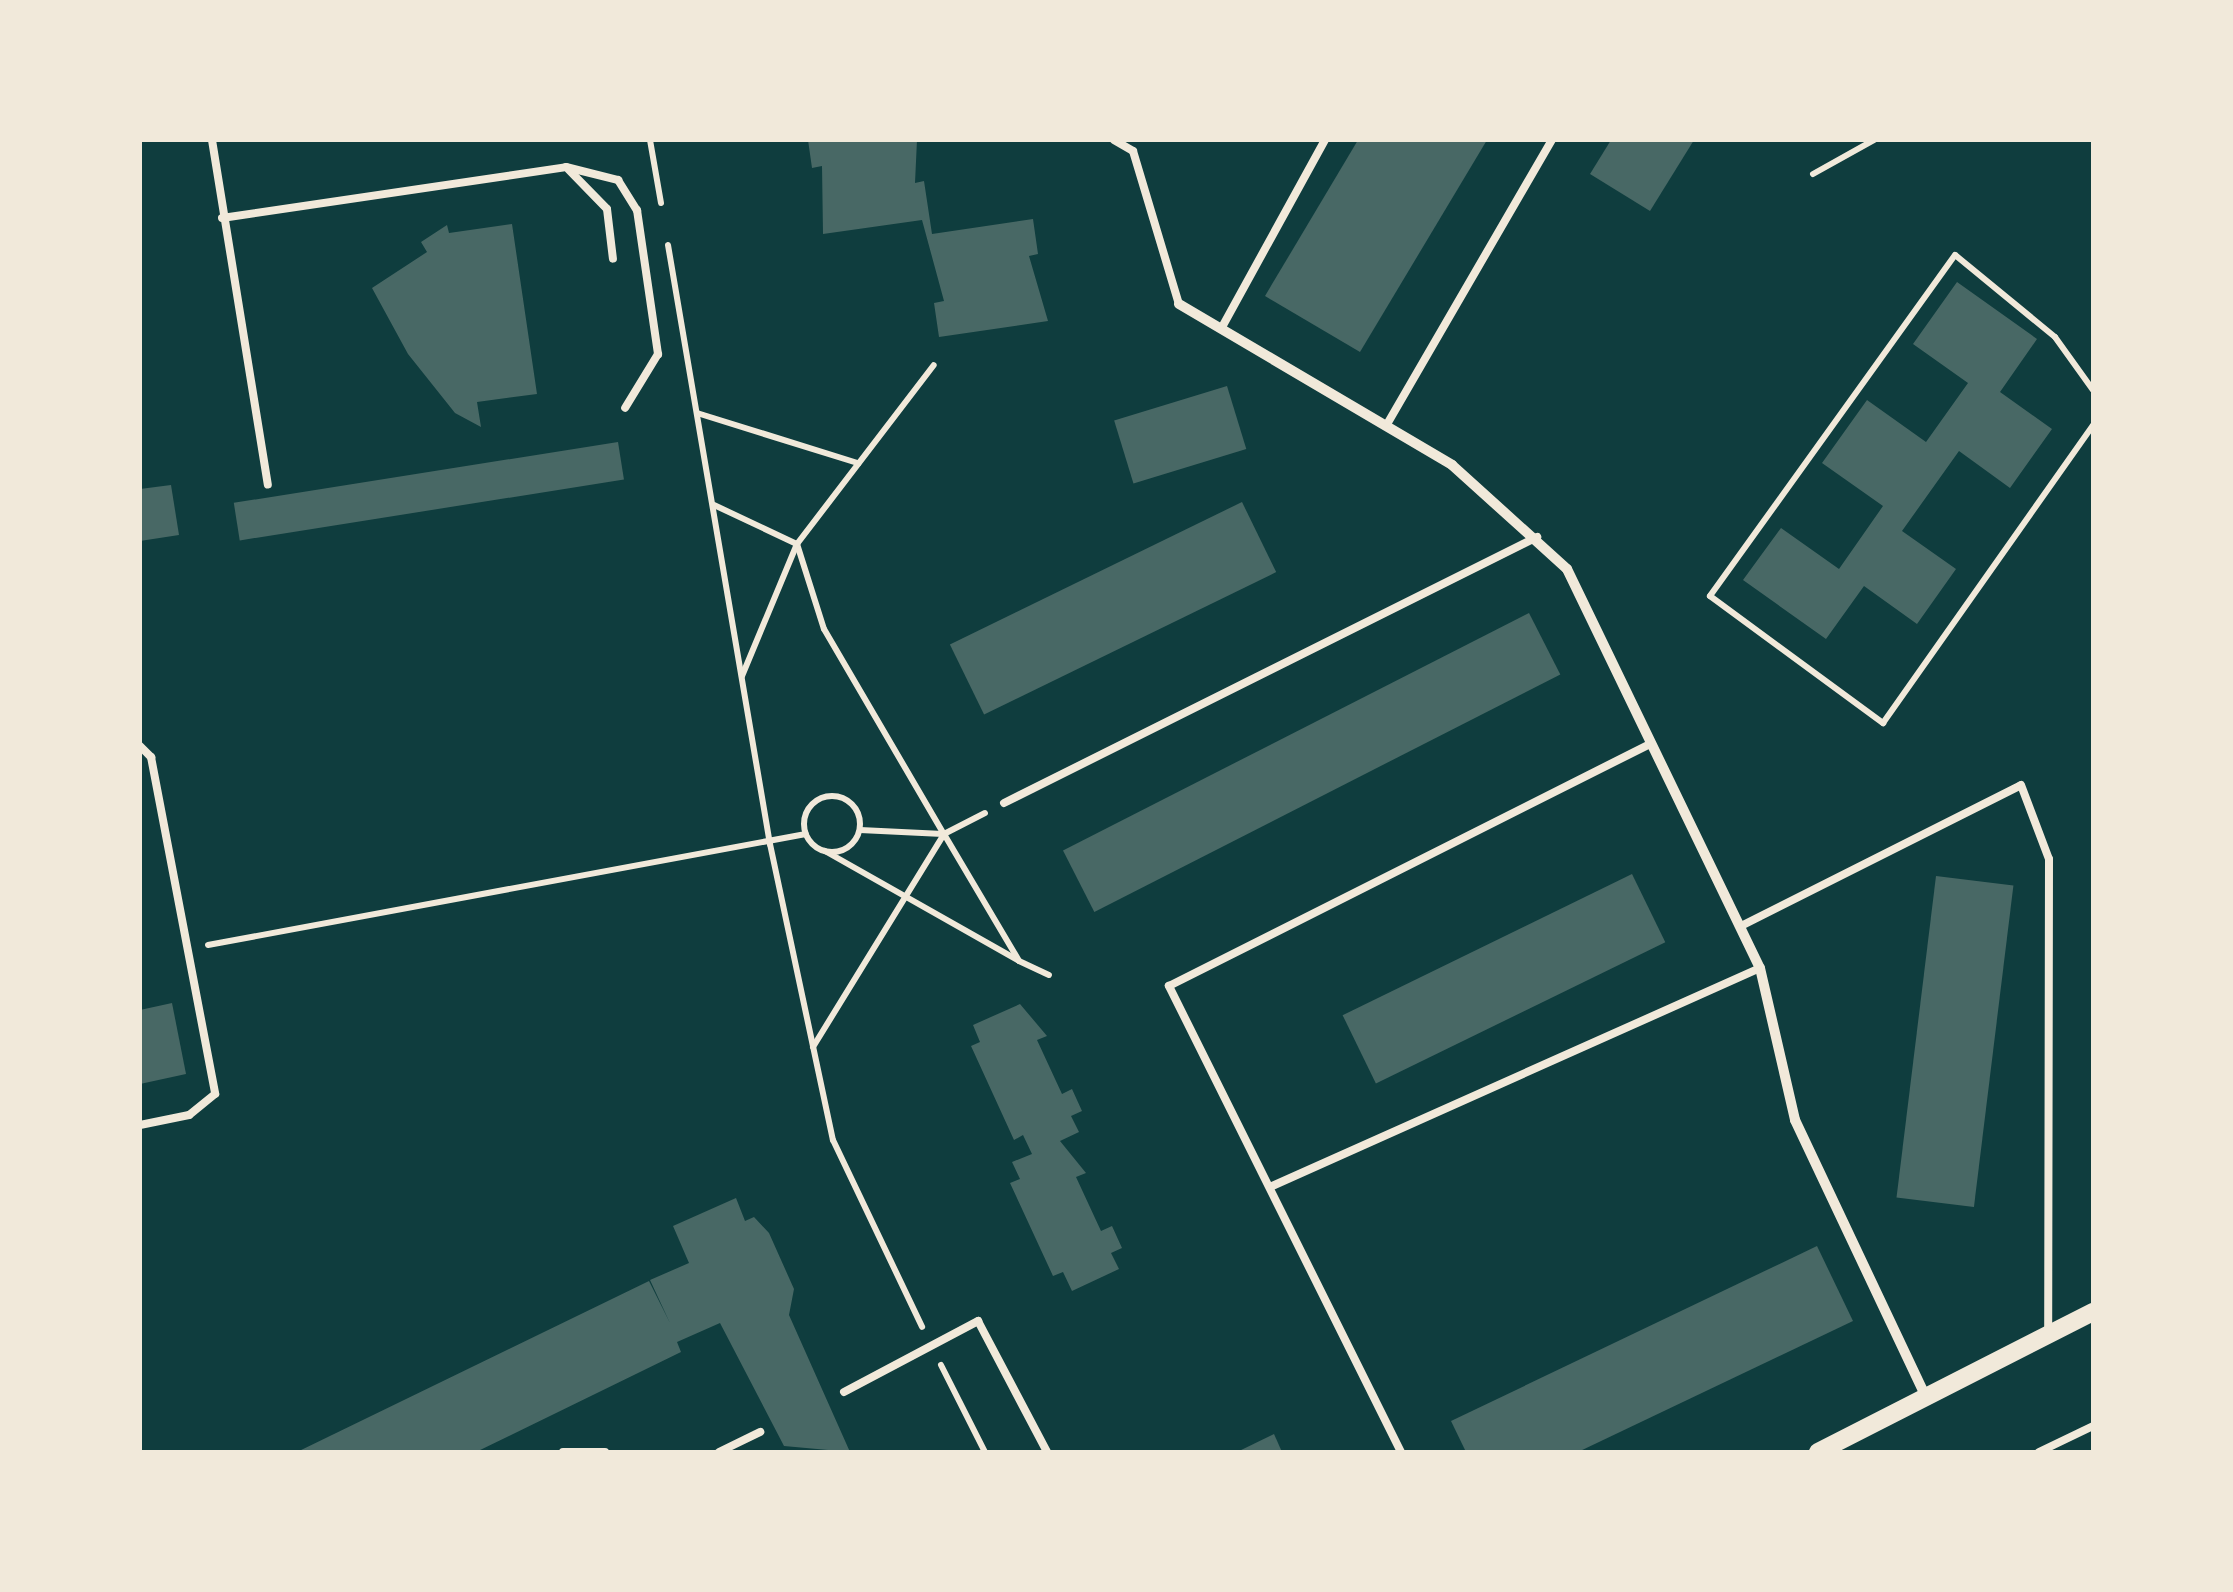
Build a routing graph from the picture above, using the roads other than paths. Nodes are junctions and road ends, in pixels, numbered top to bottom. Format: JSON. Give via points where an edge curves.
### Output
{"nodes":[{"id":1,"x":212,"y":140,"type":"edge"},
{"id":2,"x":1114,"y":140,"type":"edge"},
{"id":3,"x":1131,"y":140,"type":"edge"},
{"id":4,"x":1325,"y":140,"type":"edge"},
{"id":5,"x":1552,"y":140,"type":"edge"},
{"id":6,"x":1134,"y":151,"type":"junction"},
{"id":7,"x":566,"y":167,"type":"junction"},
{"id":8,"x":222,"y":218,"type":"junction"},
{"id":9,"x":613,"y":259,"type":"dead end"},
{"id":10,"x":1179,"y":304,"type":"joint"},
{"id":11,"x":1221,"y":329,"type":"junction"},
{"id":12,"x":625,"y":408,"type":"dead end"},
{"id":13,"x":1386,"y":426,"type":"junction"},
{"id":14,"x":268,"y":484,"type":"dead end"},
{"id":15,"x":1537,"y":537,"type":"junction"},
{"id":16,"x":1648,"y":745,"type":"junction"},
{"id":17,"x":140,"y":746,"type":"edge"},
{"id":18,"x":1004,"y":803,"type":"road end"},
{"id":19,"x":1742,"y":926,"type":"junction"},
{"id":20,"x":1760,"y":968,"type":"junction"},
{"id":21,"x":140,"y":1124,"type":"edge"},
{"id":22,"x":1270,"y":1187,"type":"junction"},
{"id":23,"x":2093,"y":1312,"type":"edge"},
{"id":24,"x":2048,"y":1334,"type":"junction"},
{"id":25,"x":844,"y":1392,"type":"dead end"},
{"id":26,"x":1926,"y":1397,"type":"junction"},
{"id":27,"x":2093,"y":1426,"type":"edge"},
{"id":28,"x":760,"y":1432,"type":"dead end"},
{"id":29,"x":562,"y":1452,"type":"edge"},
{"id":30,"x":605,"y":1452,"type":"edge"},
{"id":31,"x":719,"y":1452,"type":"edge"},
{"id":32,"x":1047,"y":1452,"type":"edge"},
{"id":33,"x":1401,"y":1452,"type":"edge"},
{"id":34,"x":1818,"y":1452,"type":"edge"},
{"id":35,"x":2039,"y":1452,"type":"edge"}],
"edges":[{"from":1,"to":8,"type":"lane"},
{"from":2,"to":6,"type":"lane"},
{"from":3,"to":6,"type":"lane"},
{"from":4,"to":11,"type":"lane"},
{"from":5,"to":13,"type":"lane"},
{"from":6,"to":10,"type":"lane"},
{"from":7,"to":8,"type":"lane"},
{"from":7,"to":9,"type":"lane","via":[[607,209]]},
{"from":7,"to":12,"type":"lane","via":[[618,180],[637,210],[658,354]]},
{"from":8,"to":14,"type":"lane"},
{"from":10,"to":11,"type":"street"},
{"from":11,"to":13,"type":"street"},
{"from":13,"to":15,"type":"street","via":[[1452,465]]},
{"from":15,"to":16,"type":"street","via":[[1566,569]]},
{"from":15,"to":18,"type":"lane"},
{"from":16,"to":19,"type":"street"},
{"from":16,"to":22,"type":"lane","via":[[1169,986]]},
{"from":17,"to":21,"type":"lane","via":[[151,756],[215,1094],[189,1115]]},
{"from":19,"to":20,"type":"street"},
{"from":19,"to":24,"type":"lane","via":[[2020,785],[2049,858]]},
{"from":20,"to":22,"type":"lane"},
{"from":20,"to":26,"type":"street","via":[[1795,1120]]},
{"from":22,"to":33,"type":"lane"},
{"from":23,"to":24,"type":"street"},
{"from":24,"to":26,"type":"street"},
{"from":25,"to":32,"type":"lane","via":[[978,1320]]},
{"from":26,"to":34,"type":"street"},
{"from":27,"to":35,"type":"lane"},
{"from":28,"to":31,"type":"lane"},
{"from":29,"to":30,"type":"lane"}]}
